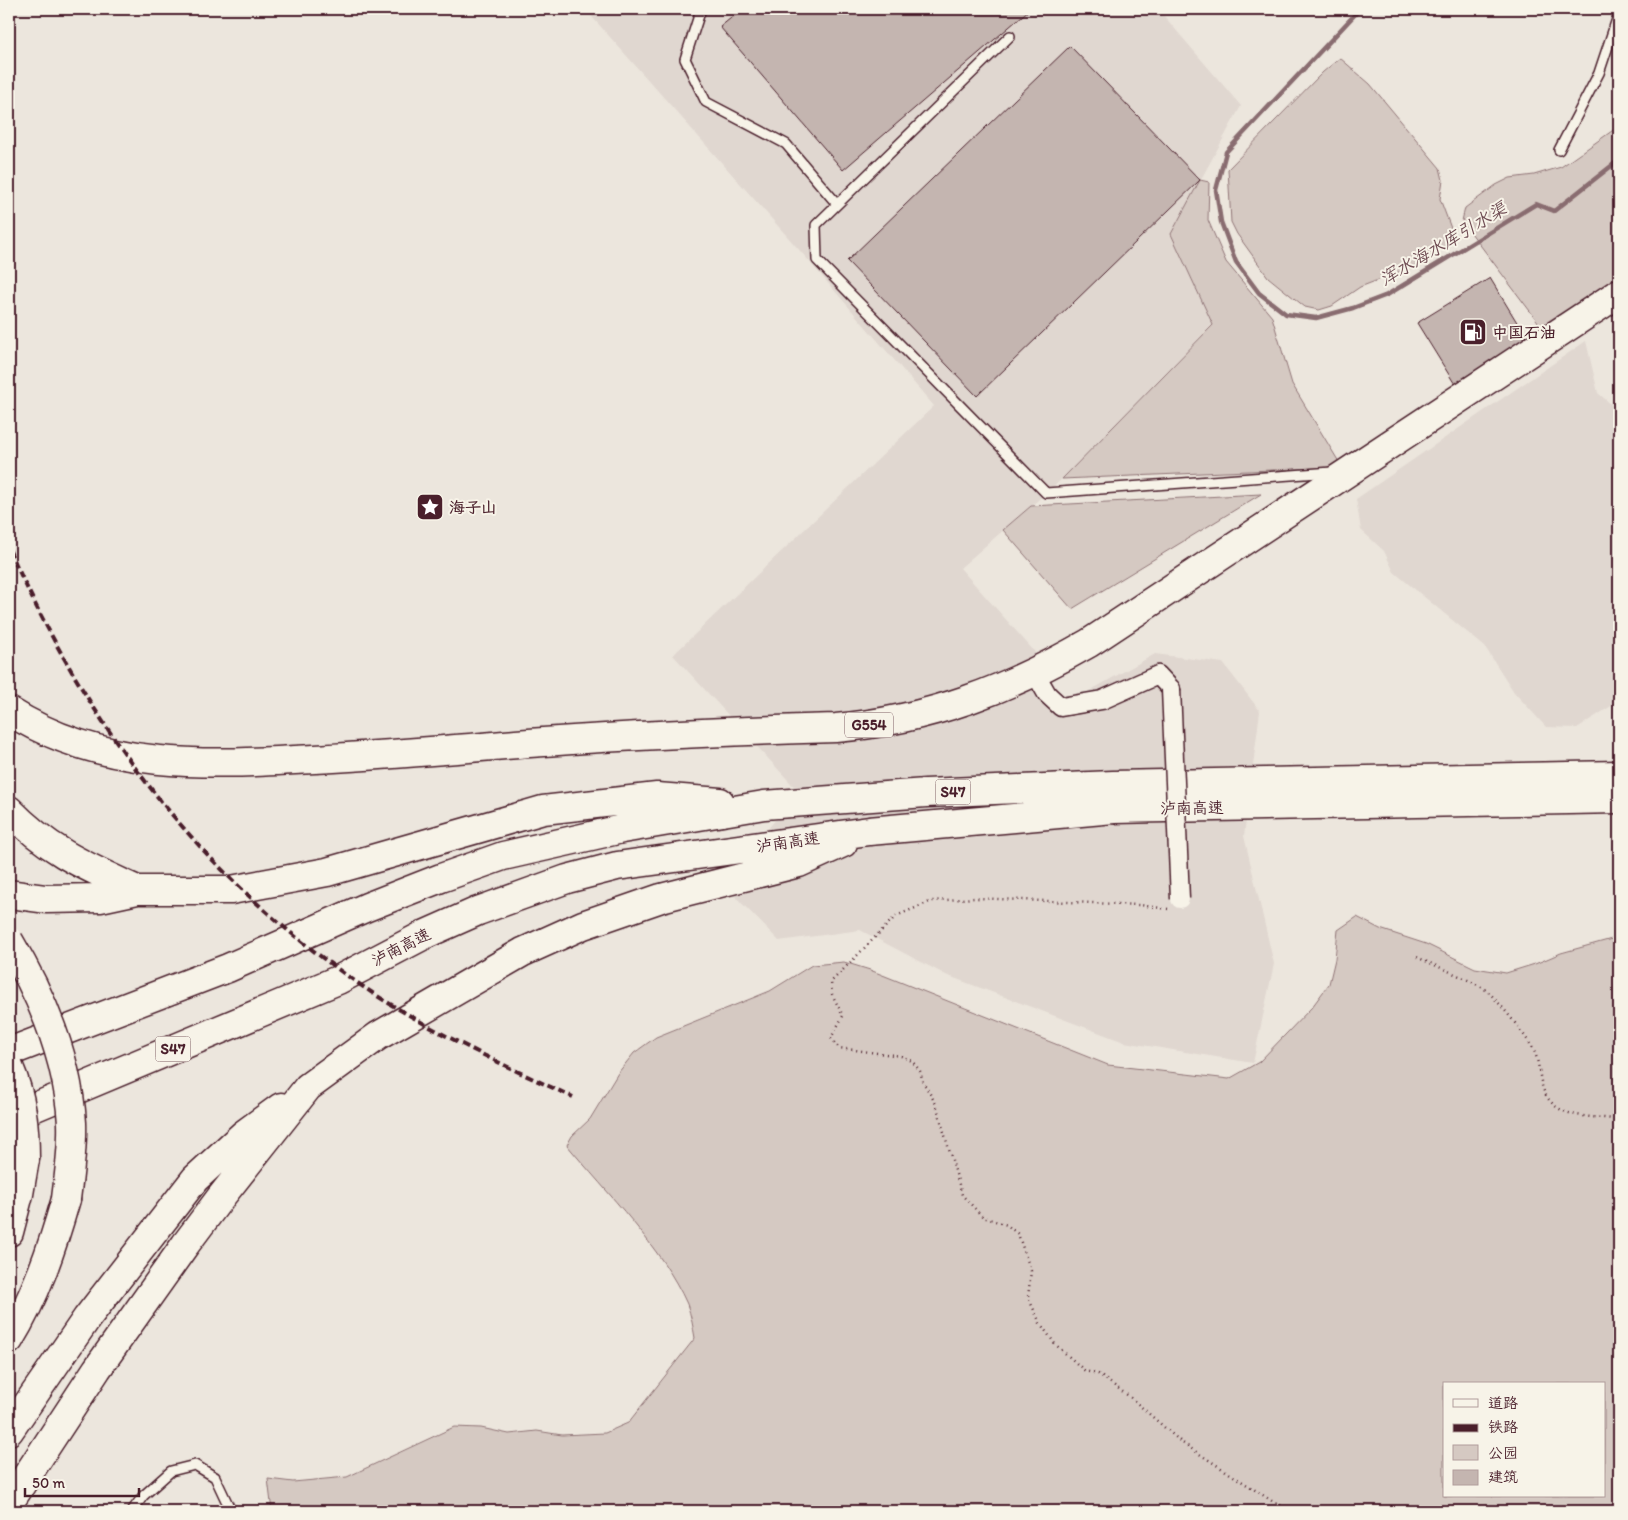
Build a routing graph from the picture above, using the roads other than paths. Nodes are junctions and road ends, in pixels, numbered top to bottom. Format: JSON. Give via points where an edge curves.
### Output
{"nodes":[{"id":1,"x":701,"y":9,"type":"edge"},
{"id":2,"x":1619,"y":13,"type":"edge"},
{"id":3,"x":1010,"y":36,"type":"dead end"},
{"id":4,"x":1559,"y":150,"type":"dead end"},
{"id":5,"x":837,"y":204,"type":"junction"},
{"id":6,"x":1619,"y":293,"type":"edge"},
{"id":7,"x":1350,"y":471,"type":"junction"},
{"id":8,"x":1035,"y":673,"type":"junction"},
{"id":9,"x":9,"y":711,"type":"edge"},
{"id":10,"x":1619,"y":775,"type":"edge"},
{"id":11,"x":1619,"y":799,"type":"edge"},
{"id":12,"x":764,"y":806,"type":"junction"},
{"id":13,"x":9,"y":810,"type":"edge"},
{"id":14,"x":869,"y":831,"type":"junction"},
{"id":15,"x":138,"y":890,"type":"junction"},
{"id":16,"x":9,"y":894,"type":"edge"},
{"id":17,"x":1180,"y":899,"type":"road end"},
{"id":18,"x":9,"y":941,"type":"edge"},
{"id":19,"x":9,"y":1052,"type":"edge"},
{"id":20,"x":9,"y":1067,"type":"edge"},
{"id":21,"x":308,"y":1087,"type":"junction"},
{"id":22,"x":9,"y":1118,"type":"edge"},
{"id":23,"x":9,"y":1232,"type":"edge"},
{"id":24,"x":9,"y":1340,"type":"edge"},
{"id":25,"x":9,"y":1431,"type":"edge"},
{"id":26,"x":9,"y":1503,"type":"edge"},
{"id":27,"x":132,"y":1511,"type":"edge"},
{"id":28,"x":231,"y":1511,"type":"edge"}],
"edges":[{"from":1,"to":5,"type":"lane","via":[[685,59],[706,102],[786,144]]},
{"from":2,"to":4,"type":"lane","via":[[1600,73]]},
{"from":3,"to":5,"type":"lane"},
{"from":5,"to":7,"type":"lane","via":[[816,224],[817,260],[1046,493]]},
{"from":6,"to":7,"type":"highway","number":"G554"},
{"from":7,"to":8,"type":"highway","number":"G554","via":[[1131,617]]},
{"from":8,"to":9,"type":"highway","number":"G554","via":[[946,708],[868,726],[644,735],[238,763],[174,763],[119,756],[71,742]]},
{"from":8,"to":17,"type":"street","bridge":true,"via":[[1047,694],[1061,707],[1102,700],[1158,675],[1170,689]]},
{"from":10,"to":12,"type":"highway","name":"泸南高速","number":"S47","via":[[1113,785],[926,793]]},
{"from":11,"to":14,"type":"highway","name":"泸南高速","number":"S47","via":[[1114,809]]},
{"from":12,"to":15,"type":"highway","via":[[657,797],[543,810],[327,872],[231,890]]},
{"from":12,"to":19,"type":"highway","name":"泸南高速","number":"S47","via":[[622,829],[502,856],[367,907],[210,975]]},
{"from":13,"to":15,"type":"highway","via":[[35,836],[58,852]]},
{"from":14,"to":21,"type":"highway","via":[[799,863],[661,898],[584,925],[523,952],[378,1036]]},
{"from":14,"to":22,"type":"highway","name":"泸南高速","number":"S47","bridge":true,"via":[[617,866],[568,879],[478,911],[338,980]]},
{"from":15,"to":16,"type":"highway","via":[[100,898],[46,899]]},
{"from":18,"to":24,"type":"highway","bridge":true,"via":[[42,1003],[57,1044],[67,1081],[72,1123],[66,1199],[46,1265]]},
{"from":20,"to":23,"type":"highway","bridge":true,"via":[[22,1106],[25,1131],[25,1159]]},
{"from":21,"to":25,"type":"highway","via":[[244,1134],[195,1179],[87,1318]]},
{"from":21,"to":26,"type":"highway","via":[[185,1245],[97,1369]]},
{"from":27,"to":28,"type":"lane","via":[[143,1496],[171,1471],[195,1465],[215,1477]]}]}
